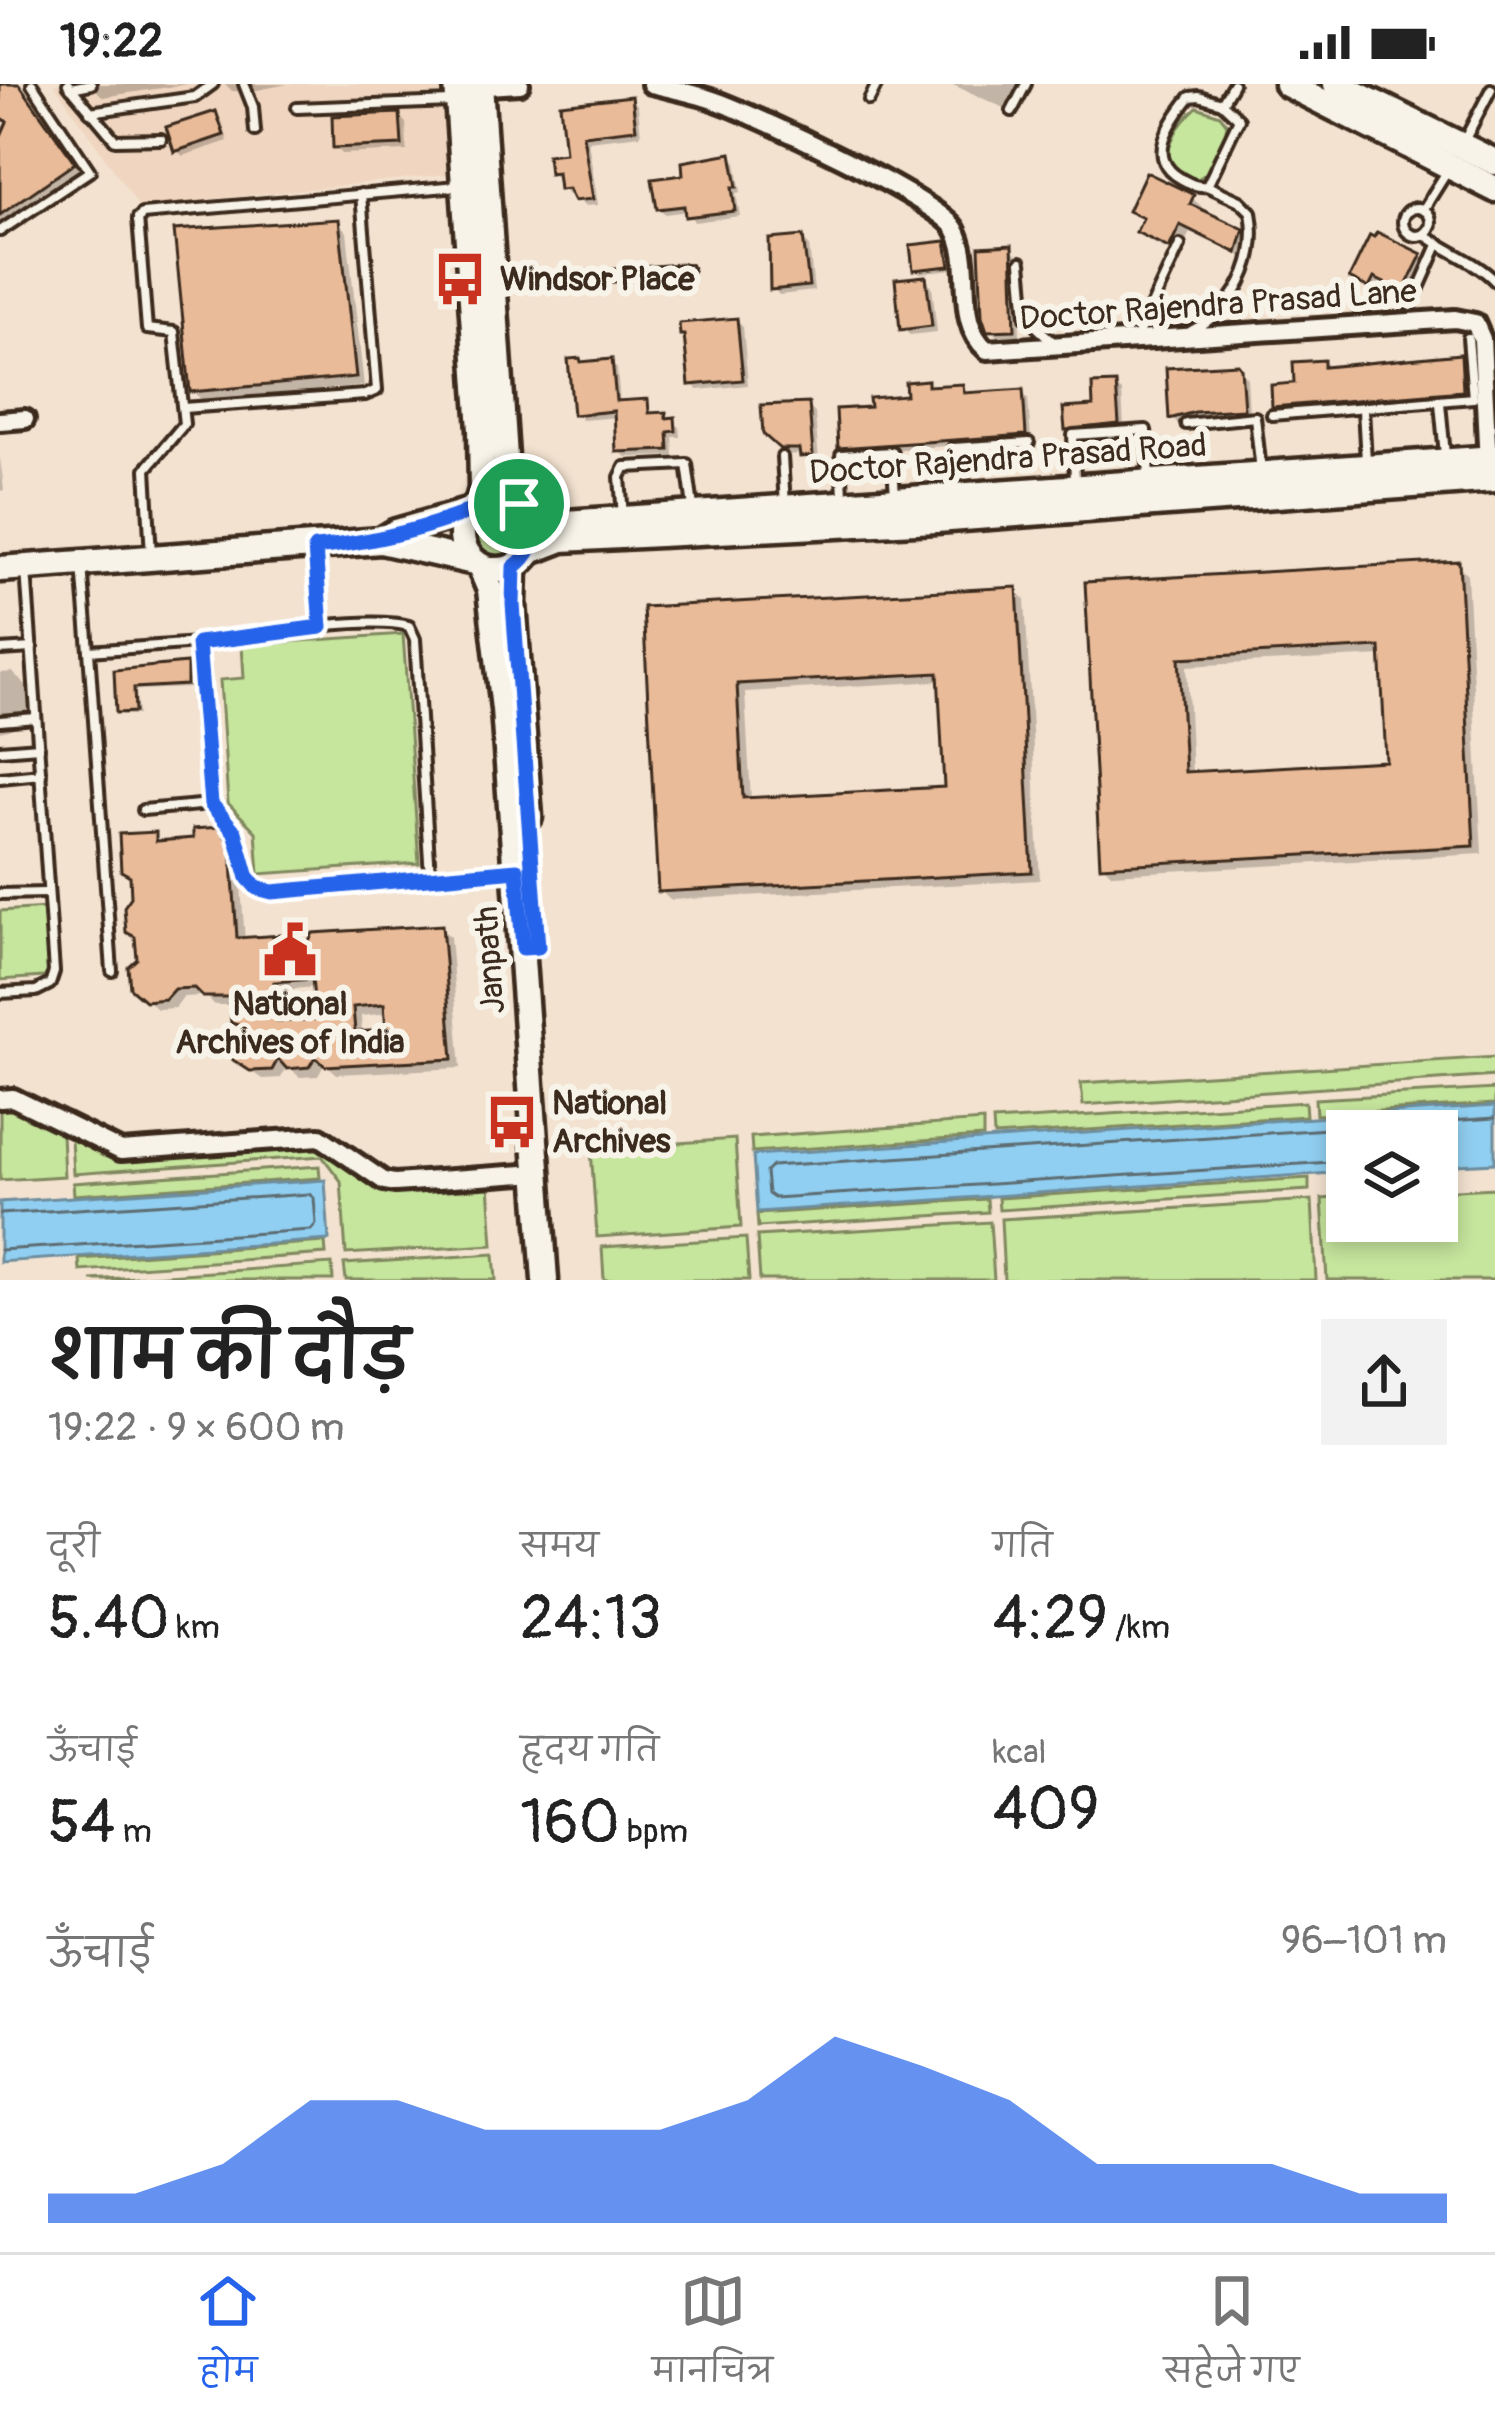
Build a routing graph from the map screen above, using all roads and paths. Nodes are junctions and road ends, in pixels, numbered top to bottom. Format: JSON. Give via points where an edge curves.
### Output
{"nodes":[{"id":1,"x":32,"y":84,"type":"edge"},
{"id":2,"x":91,"y":84,"type":"edge"},
{"id":3,"x":213,"y":84,"type":"edge"},
{"id":4,"x":244,"y":84,"type":"edge"},
{"id":5,"x":520,"y":84,"type":"edge"},
{"id":6,"x":651,"y":84,"type":"edge"},
{"id":7,"x":877,"y":84,"type":"edge"},
{"id":8,"x":1026,"y":84,"type":"edge"},
{"id":9,"x":1233,"y":84,"type":"edge"},
{"id":10,"x":1288,"y":84,"type":"edge"},
{"id":11,"x":1336,"y":84,"type":"edge"},
{"id":12,"x":70,"y":86,"type":"edge"},
{"id":13,"x":1490,"y":87,"type":"edge"},
{"id":14,"x":467,"y":89,"type":"edge"},
{"id":15,"x":1376,"y":93,"type":"edge"},
{"id":16,"x":869,"y":100,"type":"dead end"},
{"id":17,"x":1222,"y":103,"type":"junction"},
{"id":18,"x":297,"y":107,"type":"dead end"},
{"id":19,"x":1012,"y":111,"type":"dead end"},
{"id":20,"x":89,"y":112,"type":"junction"},
{"id":21,"x":255,"y":131,"type":"dead end"},
{"id":22,"x":161,"y":139,"type":"dead end"},
{"id":23,"x":1456,"y":156,"type":"junction"},
{"id":24,"x":1495,"y":161,"type":"edge"},
{"id":25,"x":466,"y":185,"type":"junction"},
{"id":26,"x":1207,"y":186,"type":"junction"},
{"id":27,"x":1495,"y":189,"type":"edge"},
{"id":28,"x":361,"y":194,"type":"junction"},
{"id":29,"x":1423,"y":210,"type":"junction"},
{"id":30,"x":0,"y":231,"type":"edge"},
{"id":31,"x":1425,"y":235,"type":"junction"},
{"id":32,"x":1180,"y":245,"type":"dead end"},
{"id":33,"x":1438,"y":245,"type":"junction"},
{"id":34,"x":1022,"y":262,"type":"dead end"},
{"id":35,"x":687,"y":270,"type":"dead end"},
{"id":36,"x":1495,"y":281,"type":"edge"},
{"id":37,"x":492,"y":284,"type":"junction"},
{"id":38,"x":1411,"y":307,"type":"dead end"},
{"id":39,"x":1178,"y":338,"type":"junction"},
{"id":40,"x":1468,"y":338,"type":"dead end"},
{"id":41,"x":1136,"y":340,"type":"junction"},
{"id":42,"x":1059,"y":346,"type":"junction"},
{"id":43,"x":1440,"y":403,"type":"junction"},
{"id":44,"x":183,"y":408,"type":"junction"},
{"id":45,"x":1363,"y":409,"type":"junction"},
{"id":46,"x":1272,"y":415,"type":"dead end"},
{"id":47,"x":25,"y":419,"type":"dead end"},
{"id":48,"x":0,"y":421,"type":"edge"},
{"id":49,"x":1186,"y":424,"type":"dead end"},
{"id":50,"x":1029,"y":443,"type":"dead end"},
{"id":51,"x":782,"y":457,"type":"dead end"},
{"id":52,"x":1445,"y":462,"type":"junction"},
{"id":53,"x":1366,"y":468,"type":"junction"},
{"id":54,"x":1492,"y":469,"type":"edge"},
{"id":55,"x":1261,"y":475,"type":"junction"},
{"id":56,"x":1150,"y":483,"type":"junction"},
{"id":57,"x":1076,"y":488,"type":"junction"},
{"id":58,"x":956,"y":496,"type":"junction"},
{"id":59,"x":896,"y":500,"type":"junction"},
{"id":60,"x":844,"y":504,"type":"junction"},
{"id":61,"x":785,"y":506,"type":"junction"},
{"id":62,"x":474,"y":507,"type":"junction"},
{"id":63,"x":523,"y":508,"type":"junction"},
{"id":64,"x":693,"y":514,"type":"junction"},
{"id":65,"x":623,"y":519,"type":"junction"},
{"id":66,"x":380,"y":541,"type":"junction"},
{"id":67,"x":315,"y":548,"type":"junction"},
{"id":68,"x":151,"y":559,"type":"junction"},
{"id":69,"x":522,"y":559,"type":"junction"},
{"id":70,"x":82,"y":564,"type":"junction"},
{"id":71,"x":477,"y":564,"type":"junction"},
{"id":72,"x":13,"y":568,"type":"edge"},
{"id":73,"x":321,"y":627,"type":"junction"},
{"id":74,"x":198,"y":643,"type":"junction"},
{"id":75,"x":32,"y":648,"type":"junction"},
{"id":76,"x":0,"y":650,"type":"edge"},
{"id":77,"x":89,"y":651,"type":"junction"},
{"id":78,"x":37,"y":718,"type":"junction"},
{"id":79,"x":0,"y":721,"type":"edge"},
{"id":80,"x":39,"y":747,"type":"junction"},
{"id":81,"x":0,"y":750,"type":"edge"},
{"id":82,"x":41,"y":774,"type":"junction"},
{"id":83,"x":0,"y":778,"type":"edge"},
{"id":84,"x":211,"y":804,"type":"junction"},
{"id":85,"x":143,"y":810,"type":"dead end"},
{"id":86,"x":517,"y":870,"type":"junction"},
{"id":87,"x":430,"y":876,"type":"junction"},
{"id":88,"x":47,"y":893,"type":"junction"},
{"id":89,"x":0,"y":894,"type":"edge"},
{"id":90,"x":530,"y":948,"type":"junction"},
{"id":91,"x":112,"y":971,"type":"dead end"},
{"id":92,"x":0,"y":993,"type":"edge"},
{"id":93,"x":0,"y":1099,"type":"edge"},
{"id":94,"x":538,"y":1174,"type":"junction"},
{"id":95,"x":545,"y":1280,"type":"edge"},
{"id":96,"x":562,"y":1280,"type":"edge"}],
"edges":[{"from":1,"to":30,"type":"lane","via":[[91,171]]},
{"from":2,"to":12,"type":"lane"},
{"from":3,"to":20,"type":"lane","via":[[195,98]]},
{"from":4,"to":21,"type":"lane"},
{"from":5,"to":14,"type":"street"},
{"from":6,"to":42,"type":"street","name":"Doctor Rajendra Prasad Lane","via":[[778,127],[938,211],[958,234],[968,319],[979,343],[999,351]]},
{"from":7,"to":16,"type":"lane"},
{"from":8,"to":19,"type":"lane"},
{"from":9,"to":17,"type":"lane"},
{"from":10,"to":23,"type":"main road"},
{"from":11,"to":15,"type":"main road"},
{"from":12,"to":20,"type":"lane"},
{"from":13,"to":23,"type":"lane"},
{"from":14,"to":18,"type":"lane"},
{"from":14,"to":25,"type":"main road"},
{"from":14,"to":37,"type":"main road"},
{"from":15,"to":23,"type":"main road"},
{"from":17,"to":26,"type":"lane","via":[[1239,118]]},
{"from":17,"to":26,"type":"lane","via":[[1190,97],[1161,152],[1169,171]]},
{"from":20,"to":22,"type":"lane","via":[[115,140]]},
{"from":23,"to":24,"type":"main road"},
{"from":23,"to":27,"type":"main road"},
{"from":23,"to":29,"type":"lane"},
{"from":25,"to":28,"type":"lane"},
{"from":25,"to":62,"type":"main road","via":[[481,430],[482,489]]},
{"from":26,"to":39,"type":"lane","via":[[1251,212],[1250,254],[1227,308]]},
{"from":28,"to":44,"type":"lane","via":[[377,390]]},
{"from":28,"to":44,"type":"lane","via":[[138,220],[147,329],[174,332]]},
{"from":29,"to":31,"type":"lane","via":[[1432,223]]},
{"from":29,"to":31,"type":"lane","via":[[1403,212],[1401,223]]},
{"from":31,"to":33,"type":"lane"},
{"from":32,"to":41,"type":"lane"},
{"from":33,"to":36,"type":"lane"},
{"from":33,"to":38,"type":"lane"},
{"from":34,"to":42,"type":"lane","via":[[1026,317]]},
{"from":35,"to":37,"type":"lane"},
{"from":37,"to":63,"type":"main road","via":[[506,472]]},
{"from":39,"to":41,"type":"street","name":"Doctor Rajendra Prasad Lane"},
{"from":39,"to":54,"type":"street","name":"Doctor Rajendra Prasad Lane","via":[[1474,323]]},
{"from":40,"to":43,"type":"lane","via":[[1473,398]]},
{"from":41,"to":42,"type":"street","name":"Doctor Rajendra Prasad Lane"},
{"from":43,"to":45,"type":"lane"},
{"from":43,"to":52,"type":"lane"},
{"from":44,"to":68,"type":"lane","via":[[184,424],[146,469]]},
{"from":45,"to":46,"type":"lane"},
{"from":45,"to":53,"type":"lane"},
{"from":47,"to":48,"type":"street"},
{"from":49,"to":55,"type":"lane","via":[[1256,417]]},
{"from":50,"to":58,"type":"lane","via":[[953,448]]},
{"from":51,"to":61,"type":"lane"},
{"from":52,"to":53,"type":"main road","name":"Doctor Rajendra Prasad Road"},
{"from":52,"to":54,"type":"main road","name":"Doctor Rajendra Prasad Road"},
{"from":53,"to":55,"type":"main road","name":"Doctor Rajendra Prasad Road"},
{"from":54,"to":69,"type":"main road","name":"Doctor Rajendra Prasad Road","via":[[936,520],[562,539]]},
{"from":55,"to":56,"type":"main road","name":"Doctor Rajendra Prasad Road"},
{"from":56,"to":57,"type":"main road","name":"Doctor Rajendra Prasad Road"},
{"from":56,"to":57,"type":"lane","via":[[1146,430],[1128,431],[1073,435]]},
{"from":57,"to":58,"type":"main road","name":"Doctor Rajendra Prasad Road"},
{"from":58,"to":59,"type":"main road","name":"Doctor Rajendra Prasad Road"},
{"from":59,"to":60,"type":"main road","name":"Doctor Rajendra Prasad Road"},
{"from":59,"to":60,"type":"lane","via":[[892,452],[841,454]]},
{"from":60,"to":61,"type":"main road","name":"Doctor Rajendra Prasad Road"},
{"from":61,"to":64,"type":"main road","name":"Doctor Rajendra Prasad Road"},
{"from":62,"to":63,"type":"main road","via":[[498,497]]},
{"from":62,"to":66,"type":"main road"},
{"from":62,"to":71,"type":"main road","via":[[461,532]]},
{"from":63,"to":65,"type":"main road","name":"Doctor Rajendra Prasad Road","via":[[566,523]]},
{"from":63,"to":69,"type":"main road","via":[[535,531]]},
{"from":64,"to":65,"type":"main road","name":"Doctor Rajendra Prasad Road"},
{"from":64,"to":65,"type":"lane","via":[[690,470],[682,461],[620,471]]},
{"from":66,"to":67,"type":"main road"},
{"from":66,"to":71,"type":"main road"},
{"from":67,"to":68,"type":"main road"},
{"from":67,"to":73,"type":"lane"},
{"from":68,"to":70,"type":"main road"},
{"from":69,"to":71,"type":"main road","via":[[497,571]]},
{"from":69,"to":90,"type":"main road","name":"Janpath","via":[[513,604]]},
{"from":70,"to":72,"type":"main road"},
{"from":70,"to":77,"type":"lane"},
{"from":71,"to":86,"type":"main road","name":"Janpath","via":[[490,590]]},
{"from":72,"to":75,"type":"lane"},
{"from":73,"to":74,"type":"lane"},
{"from":73,"to":87,"type":"lane","via":[[395,622],[409,626],[415,639]]},
{"from":74,"to":77,"type":"lane"},
{"from":74,"to":84,"type":"lane"},
{"from":75,"to":76,"type":"lane"},
{"from":75,"to":78,"type":"lane"},
{"from":77,"to":91,"type":"lane"},
{"from":78,"to":79,"type":"lane"},
{"from":78,"to":80,"type":"lane"},
{"from":80,"to":81,"type":"lane"},
{"from":80,"to":82,"type":"lane"},
{"from":82,"to":83,"type":"lane"},
{"from":82,"to":88,"type":"lane"},
{"from":84,"to":85,"type":"lane"},
{"from":84,"to":87,"type":"lane","via":[[235,832],[257,888]]},
{"from":86,"to":87,"type":"lane"},
{"from":86,"to":90,"type":"main road","name":"Janpath"},
{"from":88,"to":89,"type":"lane"},
{"from":88,"to":92,"type":"lane","via":[[50,984]]},
{"from":90,"to":94,"type":"main road","name":"Janpath"},
{"from":90,"to":96,"type":"main road","name":"Janpath"},
{"from":93,"to":94,"type":"street","via":[[13,1098],[121,1151],[320,1137],[395,1183]]},
{"from":94,"to":95,"type":"main road","name":"Janpath"}]}
